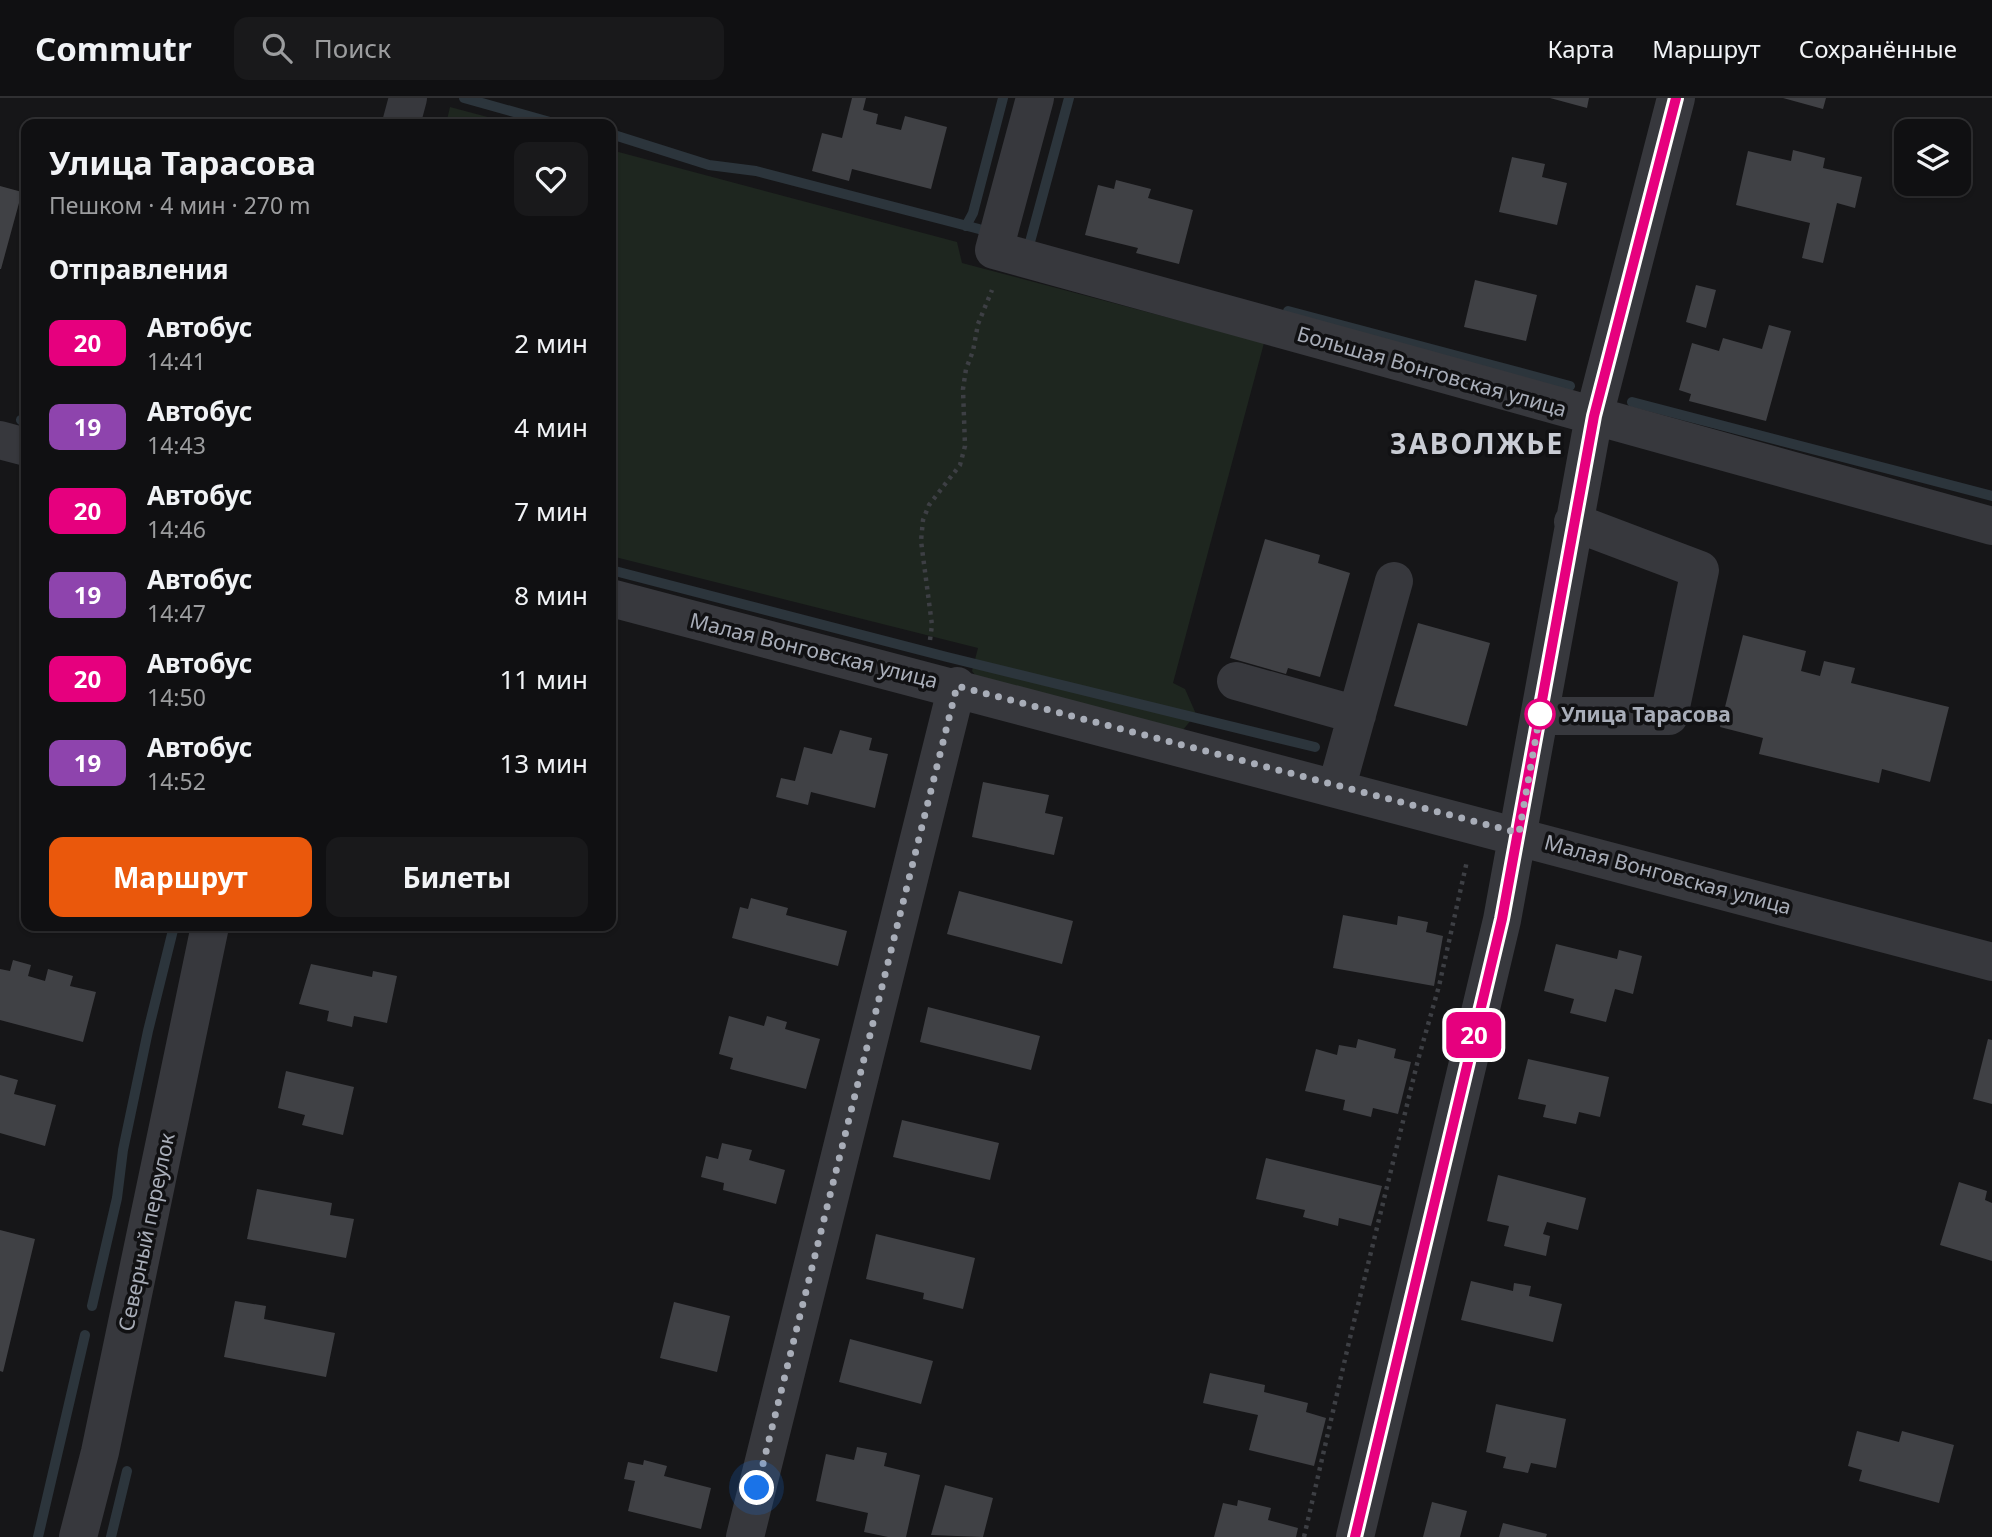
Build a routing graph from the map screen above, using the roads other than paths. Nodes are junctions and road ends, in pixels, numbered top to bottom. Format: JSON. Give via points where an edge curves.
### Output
{"nodes":[{"id":1,"x":408,"y":98,"type":"edge"},
{"id":2,"x":1035,"y":98,"type":"edge"},
{"id":3,"x":1676,"y":98,"type":"edge"},
{"id":4,"x":402,"y":119,"type":"edge"},
{"id":5,"x":1594,"y":416,"type":"junction"},
{"id":6,"x":0,"y":440,"type":"edge"},
{"id":7,"x":21,"y":446,"type":"edge"},
{"id":8,"x":1573,"y":522,"type":"junction"},
{"id":9,"x":1992,"y":526,"type":"edge"},
{"id":10,"x":1394,"y":582,"type":"dead end"},
{"id":11,"x":616,"y":599,"type":"edge"},
{"id":12,"x":1236,"y":681,"type":"dead end"},
{"id":13,"x":957,"y":686,"type":"junction"},
{"id":14,"x":1357,"y":715,"type":"junction"},
{"id":15,"x":1540,"y":716,"type":"junction"},
{"id":16,"x":1337,"y":786,"type":"junction"},
{"id":17,"x":1519,"y":833,"type":"junction"},
{"id":18,"x":209,"y":931,"type":"edge"},
{"id":19,"x":1992,"y":962,"type":"edge"},
{"id":20,"x":78,"y":1537,"type":"edge"},
{"id":21,"x":745,"y":1537,"type":"edge"},
{"id":22,"x":1355,"y":1537,"type":"edge"}],
"edges":[{"from":1,"to":4,"type":"street"},
{"from":2,"to":5,"type":"street","name":"Большая Вонговская улица","via":[[993,250]]},
{"from":3,"to":5,"type":"street"},
{"from":5,"to":8,"type":"street"},
{"from":5,"to":9,"type":"street","name":"Большая Вонговская улица"},
{"from":6,"to":7,"type":"street"},
{"from":8,"to":15,"type":"street"},
{"from":8,"to":15,"type":"street","via":[[1700,570],[1669,716]]},
{"from":10,"to":14,"type":"street"},
{"from":11,"to":13,"type":"street","name":"Малая Вонговская улица"},
{"from":12,"to":14,"type":"street"},
{"from":13,"to":16,"type":"street","name":"Малая Вонговская улица"},
{"from":13,"to":21,"type":"street"},
{"from":14,"to":16,"type":"street"},
{"from":15,"to":17,"type":"street"},
{"from":16,"to":17,"type":"street","name":"Малая Вонговская улица"},
{"from":17,"to":19,"type":"street","name":"Малая Вонговская улица"},
{"from":17,"to":22,"type":"street"},
{"from":18,"to":20,"type":"street","name":"Северный переулок","via":[[100,1452]]}]}
